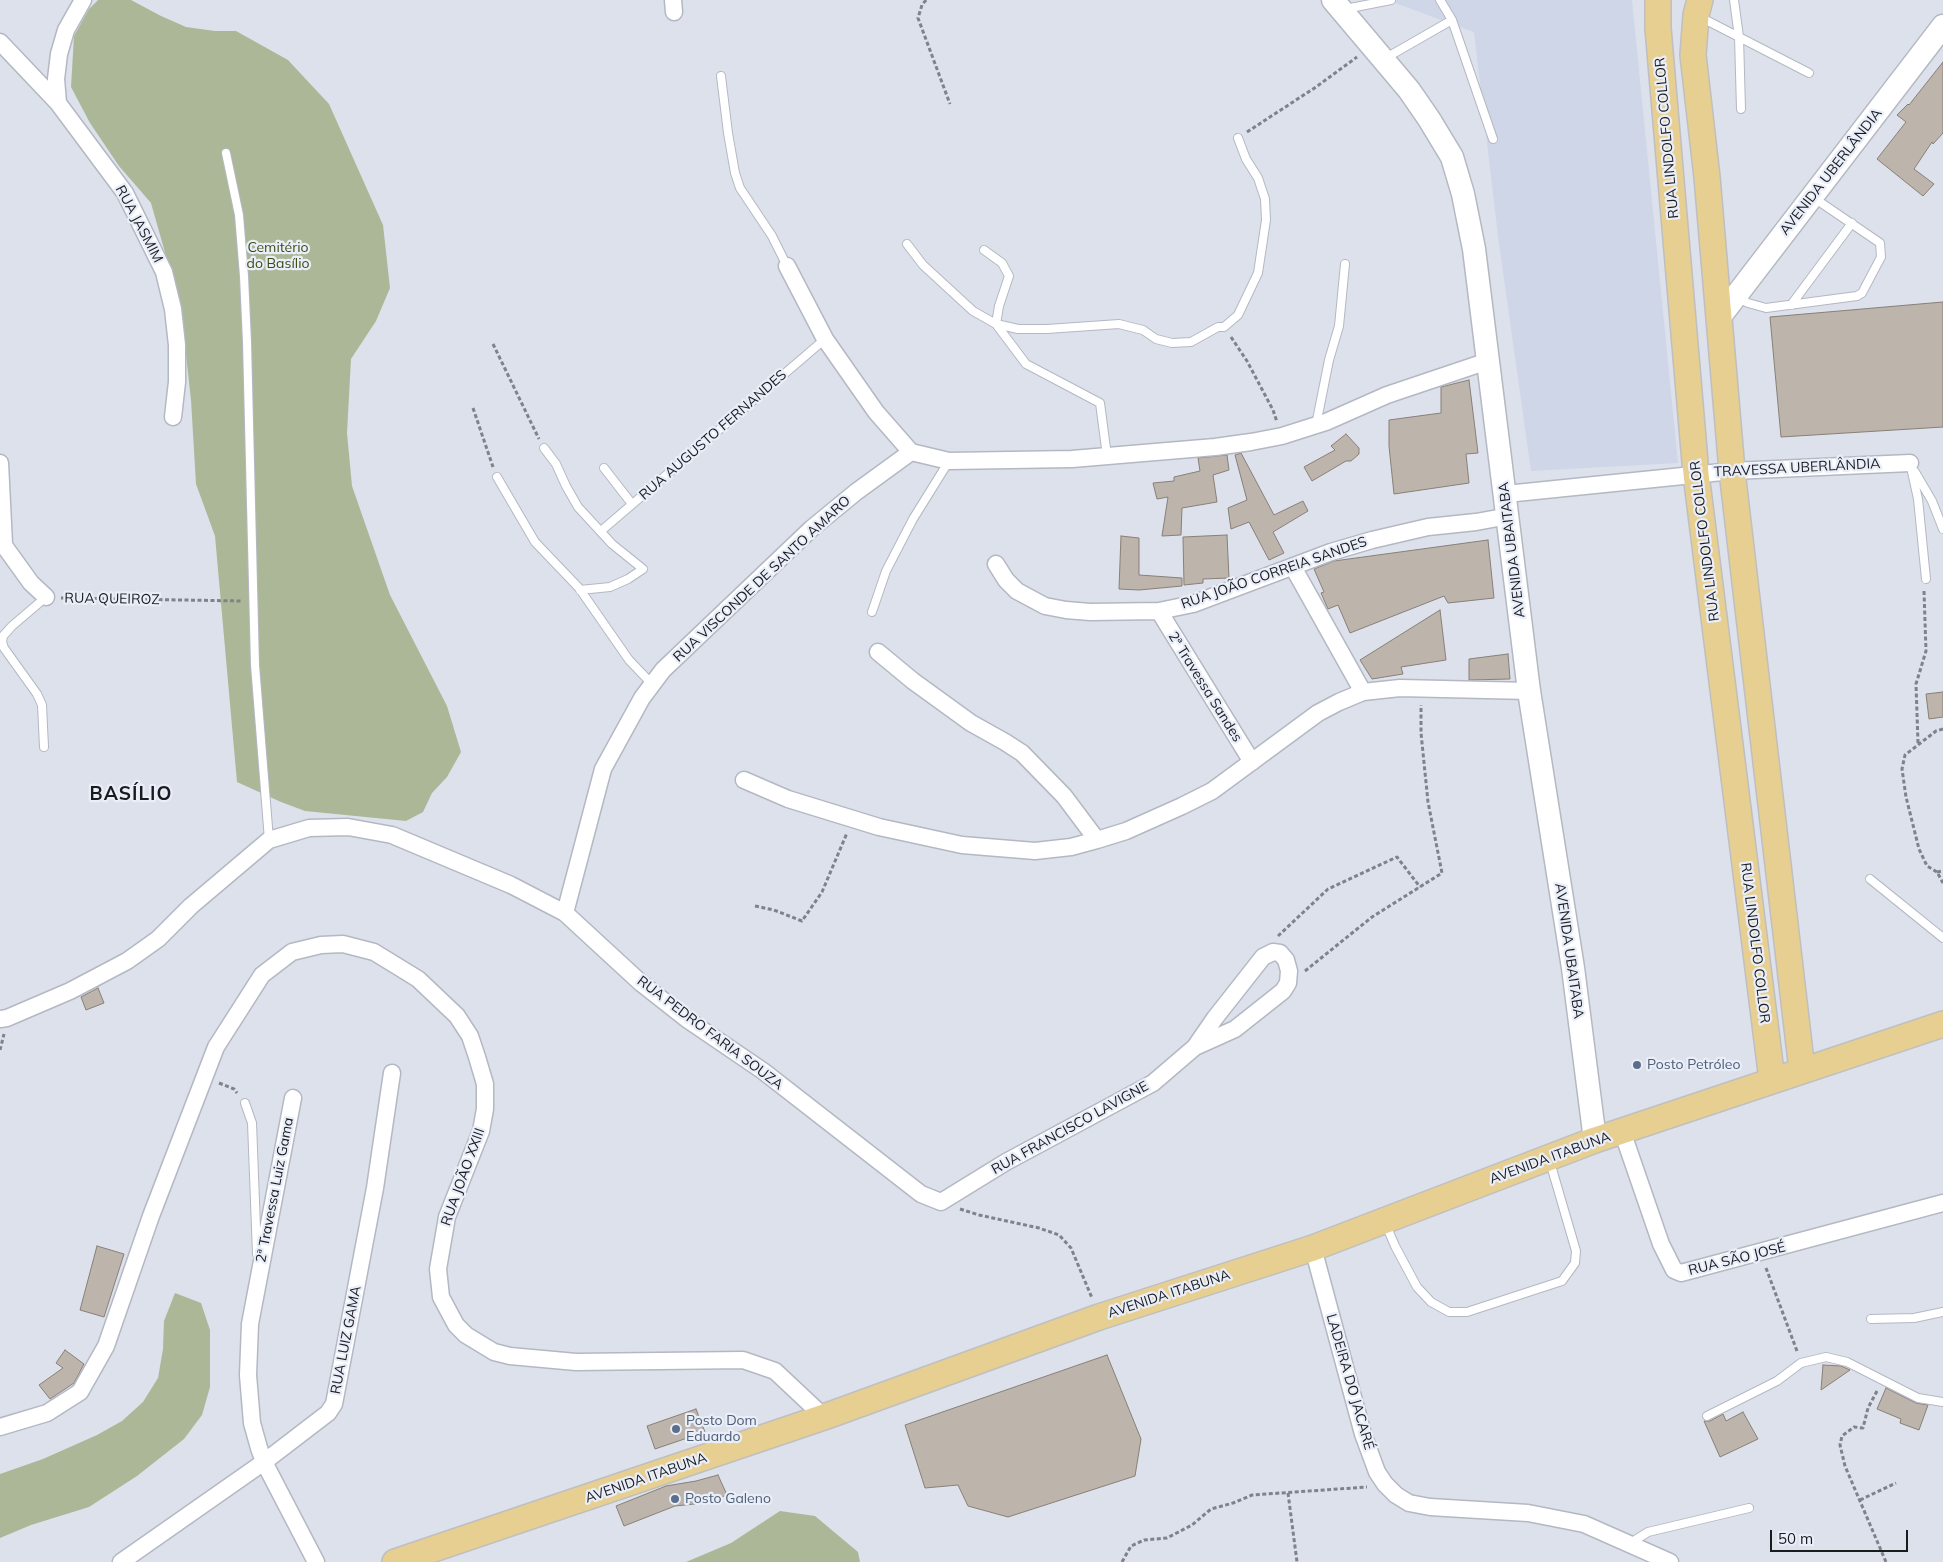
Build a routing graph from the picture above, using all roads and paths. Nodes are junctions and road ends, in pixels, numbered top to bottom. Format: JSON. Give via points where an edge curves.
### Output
{"nodes":[{"id":1,"x":82,"y":0,"type":"edge"},
{"id":2,"x":926,"y":0,"type":"edge"},
{"id":3,"x":1391,"y":0,"type":"edge"},
{"id":4,"x":1440,"y":0,"type":"edge"},
{"id":5,"x":1658,"y":0,"type":"edge"},
{"id":6,"x":1734,"y":0,"type":"edge"},
{"id":7,"x":1338,"y":5,"type":"edge"},
{"id":8,"x":1698,"y":7,"type":"edge"},
{"id":9,"x":1452,"y":20,"type":"junction"},
{"id":10,"x":1943,"y":26,"type":"edge"},
{"id":11,"x":1739,"y":38,"type":"junction"},
{"id":12,"x":0,"y":42,"type":"edge"},
{"id":13,"x":1378,"y":52,"type":"junction"},
{"id":14,"x":1809,"y":73,"type":"dead end"},
{"id":15,"x":721,"y":76,"type":"dead end"},
{"id":16,"x":58,"y":103,"type":"junction"},
{"id":17,"x":950,"y":104,"type":"dead end"},
{"id":18,"x":1741,"y":109,"type":"dead end"},
{"id":19,"x":1238,"y":138,"type":"joint"},
{"id":20,"x":1492,"y":139,"type":"dead end"},
{"id":21,"x":226,"y":154,"type":"dead end"},
{"id":22,"x":1813,"y":197,"type":"junction"},
{"id":23,"x":1852,"y":223,"type":"junction"},
{"id":24,"x":908,"y":244,"type":"dead end"},
{"id":25,"x":984,"y":250,"type":"dead end"},
{"id":26,"x":1345,"y":264,"type":"dead end"},
{"id":27,"x":788,"y":266,"type":"joint"},
{"id":28,"x":1735,"y":296,"type":"junction"},
{"id":29,"x":1791,"y":305,"type":"junction"},
{"id":30,"x":1720,"y":318,"type":"junction"},
{"id":31,"x":996,"y":324,"type":"junction"},
{"id":32,"x":1218,"y":327,"type":"junction"},
{"id":33,"x":825,"y":339,"type":"junction"},
{"id":34,"x":493,"y":344,"type":"dead end"},
{"id":35,"x":1488,"y":361,"type":"junction"},
{"id":36,"x":473,"y":408,"type":"dead end"},
{"id":37,"x":173,"y":417,"type":"dead end"},
{"id":38,"x":1316,"y":425,"type":"junction"},
{"id":39,"x":1282,"y":436,"type":"junction"},
{"id":40,"x":544,"y":448,"type":"joint"},
{"id":41,"x":911,"y":452,"type":"junction"},
{"id":42,"x":1108,"y":456,"type":"junction"},
{"id":43,"x":949,"y":461,"type":"junction"},
{"id":44,"x":0,"y":463,"type":"edge"},
{"id":45,"x":1911,"y":464,"type":"junction"},
{"id":46,"x":604,"y":468,"type":"dead end"},
{"id":47,"x":1732,"y":471,"type":"junction"},
{"id":48,"x":1696,"y":474,"type":"junction"},
{"id":49,"x":497,"y":476,"type":"joint"},
{"id":50,"x":632,"y":504,"type":"junction"},
{"id":51,"x":1507,"y":505,"type":"junction"},
{"id":52,"x":1943,"y":529,"type":"edge"},
{"id":53,"x":601,"y":531,"type":"junction"},
{"id":54,"x":2,"y":542,"type":"edge"},
{"id":55,"x":996,"y":564,"type":"dead end"},
{"id":56,"x":1293,"y":567,"type":"junction"},
{"id":57,"x":1926,"y":579,"type":"joint"},
{"id":58,"x":580,"y":590,"type":"junction"},
{"id":59,"x":46,"y":597,"type":"junction"},
{"id":60,"x":252,"y":601,"type":"junction"},
{"id":61,"x":1159,"y":611,"type":"junction"},
{"id":62,"x":872,"y":612,"type":"dead end"},
{"id":63,"x":878,"y":652,"type":"dead end"},
{"id":64,"x":652,"y":684,"type":"junction"},
{"id":65,"x":1420,"y":689,"type":"junction"},
{"id":66,"x":1529,"y":691,"type":"junction"},
{"id":67,"x":1363,"y":692,"type":"junction"},
{"id":68,"x":1943,"y":729,"type":"edge"},
{"id":69,"x":1918,"y":744,"type":"junction"},
{"id":70,"x":44,"y":747,"type":"dead end"},
{"id":71,"x":1252,"y":762,"type":"junction"},
{"id":72,"x":744,"y":780,"type":"dead end"},
{"id":73,"x":853,"y":819,"type":"junction"},
{"id":74,"x":269,"y":840,"type":"junction"},
{"id":75,"x":1097,"y":840,"type":"junction"},
{"id":76,"x":1943,"y":871,"type":"edge"},
{"id":77,"x":1937,"y":872,"type":"junction"},
{"id":78,"x":1870,"y":879,"type":"dead end"},
{"id":79,"x":1943,"y":883,"type":"edge"},
{"id":80,"x":1420,"y":887,"type":"junction"},
{"id":81,"x":755,"y":906,"type":"dead end"},
{"id":82,"x":565,"y":913,"type":"junction"},
{"id":83,"x":1943,"y":938,"type":"edge"},
{"id":84,"x":1263,"y":957,"type":"junction"},
{"id":85,"x":1288,"y":984,"type":"junction"},
{"id":86,"x":2,"y":1017,"type":"edge"},
{"id":87,"x":1943,"y":1024,"type":"edge"},
{"id":88,"x":1195,"y":1047,"type":"junction"},
{"id":89,"x":1802,"y":1070,"type":"junction"},
{"id":90,"x":392,"y":1073,"type":"dead end"},
{"id":91,"x":205,"y":1076,"type":"junction"},
{"id":92,"x":1772,"y":1080,"type":"junction"},
{"id":93,"x":293,"y":1098,"type":"dead end"},
{"id":94,"x":245,"y":1104,"type":"joint"},
{"id":95,"x":1622,"y":1132,"type":"junction"},
{"id":96,"x":1595,"y":1140,"type":"junction"},
{"id":97,"x":1549,"y":1158,"type":"junction"},
{"id":98,"x":941,"y":1202,"type":"junction"},
{"id":99,"x":1943,"y":1203,"type":"edge"},
{"id":100,"x":1384,"y":1221,"type":"junction"},
{"id":101,"x":1313,"y":1248,"type":"junction"},
{"id":102,"x":1760,"y":1254,"type":"junction"},
{"id":103,"x":258,"y":1281,"type":"junction"},
{"id":104,"x":1943,"y":1312,"type":"edge"},
{"id":105,"x":1100,"y":1317,"type":"junction"},
{"id":106,"x":1871,"y":1319,"type":"dead end"},
{"id":107,"x":1801,"y":1363,"type":"junction"},
{"id":108,"x":1882,"y":1380,"type":"junction"},
{"id":109,"x":1943,"y":1402,"type":"edge"},
{"id":110,"x":1707,"y":1416,"type":"dead end"},
{"id":111,"x":824,"y":1417,"type":"junction"},
{"id":112,"x":0,"y":1427,"type":"edge"},
{"id":113,"x":264,"y":1462,"type":"junction"},
{"id":114,"x":1896,"y":1483,"type":"dead end"},
{"id":115,"x":1385,"y":1484,"type":"junction"},
{"id":116,"x":1288,"y":1494,"type":"junction"},
{"id":117,"x":1860,"y":1500,"type":"junction"},
{"id":118,"x":1749,"y":1508,"type":"dead end"},
{"id":119,"x":1629,"y":1544,"type":"junction"},
{"id":120,"x":122,"y":1562,"type":"edge"},
{"id":121,"x":316,"y":1562,"type":"edge"},
{"id":122,"x":395,"y":1562,"type":"edge"},
{"id":123,"x":1122,"y":1562,"type":"edge"},
{"id":124,"x":1296,"y":1562,"type":"edge"},
{"id":125,"x":1670,"y":1562,"type":"edge"},
{"id":126,"x":1886,"y":1562,"type":"edge"}],
"edges":[{"from":1,"to":16,"type":"street","via":[[66,30],[59,54]]},
{"from":2,"to":17,"type":"path","via":[[918,18]]},
{"from":3,"to":7,"type":"lane"},
{"from":4,"to":9,"type":"lane"},
{"from":5,"to":48,"type":"main road","name":"RUA LINDOLFO COLLOR","via":[[1658,38]]},
{"from":6,"to":11,"type":"lane"},
{"from":7,"to":13,"type":"main road","name":"AVENIDA UBAITABA"},
{"from":8,"to":11,"type":"lane"},
{"from":8,"to":30,"type":"main road","via":[[1693,54]]},
{"from":9,"to":13,"type":"lane"},
{"from":9,"to":20,"type":"lane"},
{"from":10,"to":22,"type":"main road","name":"AVENIDA UBERLÂNDIA"},
{"from":11,"to":14,"type":"lane"},
{"from":11,"to":18,"type":"lane"},
{"from":12,"to":16,"type":"street","name":"RUA JASMIM"},
{"from":13,"to":19,"type":"path","via":[[1316,87]]},
{"from":13,"to":35,"type":"main road","name":"AVENIDA UBAITABA","via":[[1409,90],[1452,156],[1474,249]]},
{"from":15,"to":27,"type":"lane","via":[[740,188]]},
{"from":16,"to":37,"type":"street","name":"RUA JASMIM","via":[[125,193],[164,272],[177,345]]},
{"from":19,"to":32,"type":"lane","via":[[1258,178],[1265,200],[1266,220],[1258,272],[1248,295],[1238,315],[1224,327]]},
{"from":21,"to":60,"type":"lane","via":[[238,215],[244,276]]},
{"from":22,"to":23,"type":"lane"},
{"from":22,"to":28,"type":"main road","name":"AVENIDA UBERLÂNDIA"},
{"from":23,"to":29,"type":"lane"},
{"from":23,"to":29,"type":"lane","via":[[1880,243],[1882,250],[1865,289],[1857,296]]},
{"from":24,"to":31,"type":"lane","via":[[923,265],[973,311]]},
{"from":25,"to":31,"type":"lane","via":[[1002,263],[1009,276]]},
{"from":26,"to":38,"type":"lane","via":[[1339,326]]},
{"from":27,"to":33,"type":"street"},
{"from":28,"to":29,"type":"lane","via":[[1766,308]]},
{"from":28,"to":30,"type":"main road","name":"AVENIDA UBERLÂNDIA"},
{"from":30,"to":47,"type":"main road"},
{"from":31,"to":32,"type":"lane","via":[[1047,329],[1119,324],[1172,342],[1191,342]]},
{"from":31,"to":42,"type":"lane","via":[[1026,364],[1100,403]]},
{"from":32,"to":39,"type":"path","via":[[1231,337],[1247,360],[1273,410]]},
{"from":33,"to":41,"type":"street","via":[[876,412]]},
{"from":33,"to":50,"type":"lane","name":"RUA AUGUSTO FERNANDES"},
{"from":34,"to":40,"type":"path"},
{"from":35,"to":38,"type":"street","via":[[1387,395]]},
{"from":35,"to":51,"type":"main road","name":"AVENIDA UBAITABA"},
{"from":36,"to":49,"type":"path"},
{"from":38,"to":39,"type":"street"},
{"from":39,"to":42,"type":"street","via":[[1215,447]]},
{"from":40,"to":53,"type":"lane","via":[[578,507]]},
{"from":41,"to":43,"type":"street"},
{"from":41,"to":64,"type":"street","name":"RUA VISCONDE DE SANTO AMARO","via":[[811,530]]},
{"from":42,"to":43,"type":"street"},
{"from":43,"to":62,"type":"lane","via":[[886,571]]},
{"from":44,"to":54,"type":"street"},
{"from":45,"to":47,"type":"street","name":"TRAVESSA UBERLÂNDIA"},
{"from":45,"to":52,"type":"lane"},
{"from":45,"to":57,"type":"lane"},
{"from":46,"to":50,"type":"lane"},
{"from":47,"to":48,"type":"street","name":"TRAVESSA UBERLÂNDIA"},
{"from":47,"to":89,"type":"main road"},
{"from":48,"to":51,"type":"street","name":"TRAVESSA UBERLÂNDIA"},
{"from":48,"to":92,"type":"main road","name":"RUA LINDOLFO COLLOR"},
{"from":49,"to":58,"type":"lane","via":[[535,542]]},
{"from":50,"to":53,"type":"lane","name":"RUA AUGUSTO FERNANDES"},
{"from":51,"to":56,"type":"street","name":"RUA JOÃO CORREIA SANDES","via":[[1476,522],[1428,527],[1372,540]]},
{"from":51,"to":66,"type":"main road","name":"AVENIDA UBAITABA"},
{"from":53,"to":58,"type":"lane","via":[[643,569],[610,587]]},
{"from":54,"to":59,"type":"street","name":"RUA QUEIROZ","via":[[31,583]]},
{"from":55,"to":61,"type":"street","name":"RUA JOÃO CORREIA SANDES","via":[[1017,591],[1045,606],[1090,612]]},
{"from":56,"to":61,"type":"street","name":"RUA JOÃO CORREIA SANDES","via":[[1193,604]]},
{"from":56,"to":67,"type":"street"},
{"from":57,"to":69,"type":"path","via":[[1926,651],[1916,684]]},
{"from":58,"to":64,"type":"lane","via":[[629,660]]},
{"from":59,"to":60,"type":"path","name":"RUA QUEIROZ"},
{"from":59,"to":70,"type":"lane","via":[[12,626],[2,642],[42,706]]},
{"from":60,"to":74,"type":"lane"},
{"from":61,"to":71,"type":"street","name":"2ª Travessa Sandes"},
{"from":63,"to":75,"type":"street","via":[[971,724],[1022,753],[1064,796]]},
{"from":64,"to":82,"type":"street","name":"RUA VISCONDE DE SANTO AMARO","via":[[603,769]]},
{"from":65,"to":66,"type":"street"},
{"from":65,"to":67,"type":"street"},
{"from":65,"to":80,"type":"path","via":[[1428,802],[1442,873]]},
{"from":66,"to":96,"type":"main road","name":"AVENIDA UBAITABA"},
{"from":67,"to":71,"type":"street","via":[[1318,713]]},
{"from":68,"to":69,"type":"path"},
{"from":69,"to":77,"type":"path","via":[[1905,755],[1903,778],[1919,849],[1928,866]]},
{"from":71,"to":75,"type":"street","via":[[1212,791],[1126,831]]},
{"from":72,"to":73,"type":"street","via":[[788,799]]},
{"from":73,"to":75,"type":"street","via":[[935,840],[998,849],[1035,851]]},
{"from":73,"to":81,"type":"path","via":[[822,892],[802,921]]},
{"from":74,"to":82,"type":"street","name":"RUA PEDRO FARIA SOUZA","via":[[309,828],[348,827],[392,835],[511,885]]},
{"from":74,"to":86,"type":"street","name":"RUA PEDRO FARIA SOUZA","via":[[191,906],[158,939],[128,961],[70,991]]},
{"from":76,"to":77,"type":"path"},
{"from":77,"to":79,"type":"path"},
{"from":78,"to":83,"type":"lane"},
{"from":80,"to":84,"type":"path","via":[[1398,857],[1328,889],[1281,933]]},
{"from":80,"to":85,"type":"path","via":[[1372,917]]},
{"from":82,"to":98,"type":"street","name":"RUA PEDRO FARIA SOUZA","via":[[640,983],[680,1014],[763,1071],[921,1194]]},
{"from":84,"to":85,"type":"street","via":[[1273,952],[1280,953],[1289,971]]},
{"from":84,"to":88,"type":"street","name":"RUA FRANCISCO LAVIGNE"},
{"from":85,"to":88,"type":"street","name":"RUA FRANCISCO LAVIGNE","via":[[1235,1030]]},
{"from":87,"to":89,"type":"main road","name":"AVENIDA ITABUNA"},
{"from":88,"to":98,"type":"street","name":"RUA FRANCISCO LAVIGNE","via":[[1153,1083],[1006,1162]]},
{"from":89,"to":92,"type":"main road","name":"AVENIDA ITABUNA"},
{"from":90,"to":113,"type":"street","name":"RUA LUIZ GAMA","via":[[375,1188],[334,1404],[328,1413]]},
{"from":91,"to":94,"type":"path","via":[[234,1089]]},
{"from":91,"to":111,"type":"street","name":"RUA JOÃO XXIII","via":[[216,1046],[262,975],[292,952],[343,944],[374,952],[418,979],[457,1016],[470,1036],[485,1084],[481,1131],[446,1217],[440,1246],[441,1297],[456,1325],[479,1344],[510,1356],[576,1362],[743,1360],[775,1371]]},
{"from":91,"to":112,"type":"street","name":"RUA JOÃO XXIII","via":[[151,1216],[106,1346],[80,1392],[47,1413]]},
{"from":92,"to":95,"type":"main road","name":"AVENIDA ITABUNA"},
{"from":93,"to":103,"type":"street","name":"2ª Travessa Luiz Gama"},
{"from":94,"to":103,"type":"lane","name":"2ª Travessa Luiz Gama","via":[[252,1123],[254,1146]]},
{"from":95,"to":96,"type":"main road","name":"AVENIDA ITABUNA"},
{"from":95,"to":102,"type":"street","name":"RUA SÃO JOSÉ","via":[[1661,1244],[1674,1270],[1688,1273]]},
{"from":96,"to":97,"type":"main road","name":"AVENIDA ITABUNA"},
{"from":97,"to":100,"type":"main road","name":"AVENIDA ITABUNA"},
{"from":97,"to":100,"type":"lane","via":[[1576,1251],[1575,1263],[1562,1281],[1467,1312],[1449,1312],[1431,1302],[1417,1287]]},
{"from":98,"to":105,"type":"path","via":[[980,1216],[1058,1235],[1071,1248]]},
{"from":99,"to":102,"type":"street","name":"RUA SÃO JOSÉ"},
{"from":100,"to":101,"type":"main road","name":"AVENIDA ITABUNA"},
{"from":101,"to":105,"type":"main road","name":"AVENIDA ITABUNA"},
{"from":101,"to":115,"type":"street","name":"LADEIRA DO JACARÉ","via":[[1362,1434]]},
{"from":102,"to":107,"type":"path"},
{"from":103,"to":113,"type":"street","name":"2ª Travessa Luiz Gama","via":[[250,1324],[248,1375],[252,1424]]},
{"from":104,"to":106,"type":"lane","via":[[1914,1318]]},
{"from":105,"to":111,"type":"main road","name":"AVENIDA ITABUNA"},
{"from":107,"to":108,"type":"lane","via":[[1826,1357],[1848,1362]]},
{"from":107,"to":110,"type":"lane","via":[[1777,1381]]},
{"from":108,"to":109,"type":"lane","via":[[1918,1398]]},
{"from":108,"to":117,"type":"path","via":[[1868,1408],[1864,1428],[1854,1427],[1842,1436],[1840,1445]]},
{"from":111,"to":122,"type":"main road","name":"AVENIDA ITABUNA"},
{"from":113,"to":120,"type":"street","name":"RUA LUIZ GAMA"},
{"from":113,"to":121,"type":"street","name":"2ª Travessa Luiz Gama"},
{"from":114,"to":117,"type":"path"},
{"from":115,"to":116,"type":"path"},
{"from":115,"to":119,"type":"street","name":"LADEIRA DO JACARÉ","via":[[1409,1503],[1528,1513],[1584,1524]]},
{"from":116,"to":123,"type":"path","via":[[1252,1495],[1211,1509],[1167,1538],[1144,1540],[1131,1546]]},
{"from":116,"to":124,"type":"path"},
{"from":117,"to":126,"type":"path"},
{"from":118,"to":119,"type":"lane","via":[[1648,1532]]},
{"from":119,"to":125,"type":"street","name":"LADEIRA DO JACARÉ"}]}
